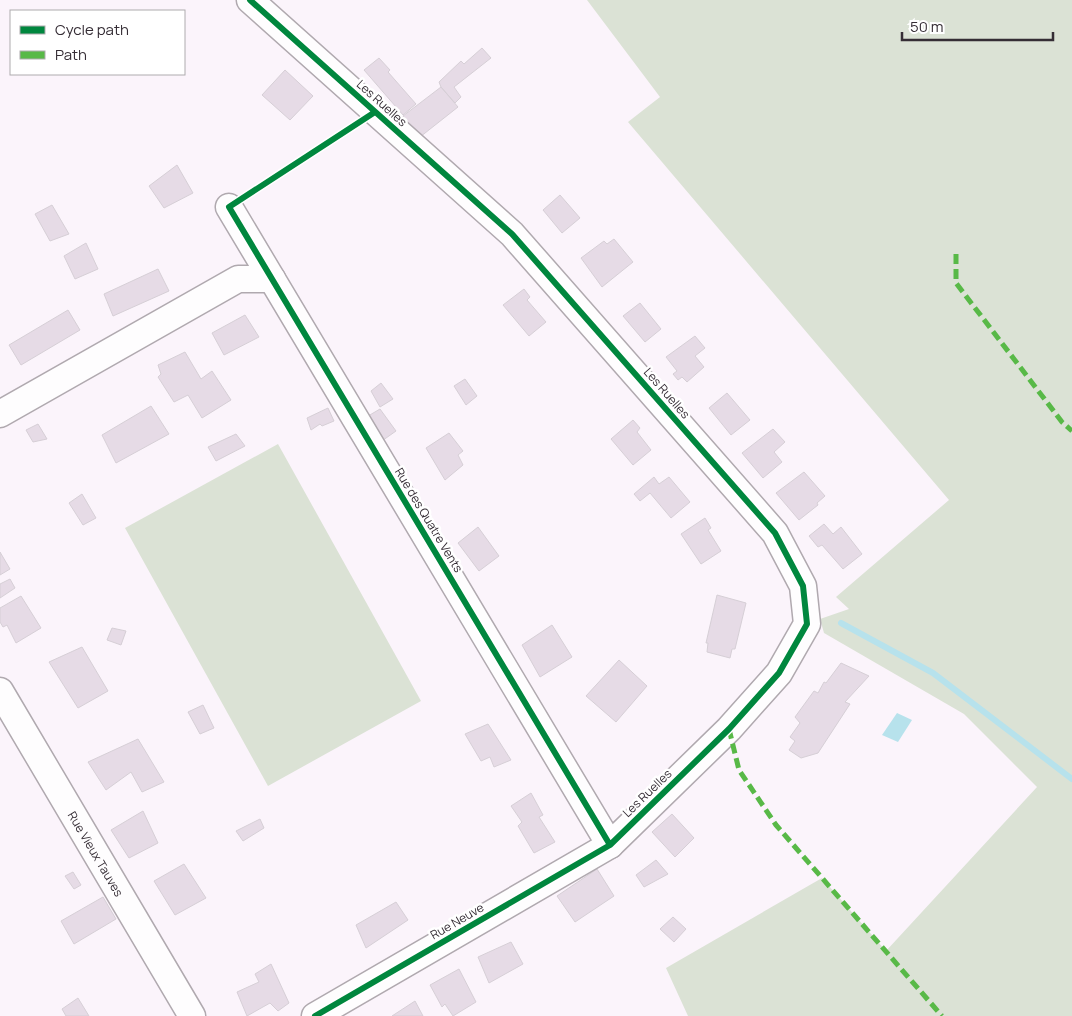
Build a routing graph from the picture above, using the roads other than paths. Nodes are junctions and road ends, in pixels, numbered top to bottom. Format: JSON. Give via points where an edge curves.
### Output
{"nodes":[{"id":1,"x":250,"y":0,"type":"edge"},
{"id":2,"x":229,"y":207,"type":"dead end"},
{"id":3,"x":272,"y":279,"type":"junction"},
{"id":4,"x":0,"y":414,"type":"edge"},
{"id":5,"x":0,"y":691,"type":"edge"},
{"id":6,"x":610,"y":845,"type":"junction"},
{"id":7,"x":192,"y":1016,"type":"edge"},
{"id":8,"x":315,"y":1016,"type":"edge"}],
"edges":[{"from":1,"to":6,"type":"street","name":"Les Ruelles","via":[[512,234],[775,533],[803,586],[807,624],[779,674],[729,729]]},
{"from":2,"to":3,"type":"street","name":"Rue des Quatre Vents"},
{"from":3,"to":4,"type":"street","via":[[238,279]]},
{"from":3,"to":6,"type":"street","name":"Rue des Quatre Vents"},
{"from":5,"to":7,"type":"street","name":"Rue Vieux Tauves"},
{"from":6,"to":8,"type":"street","name":"Rue Neuve"}]}
